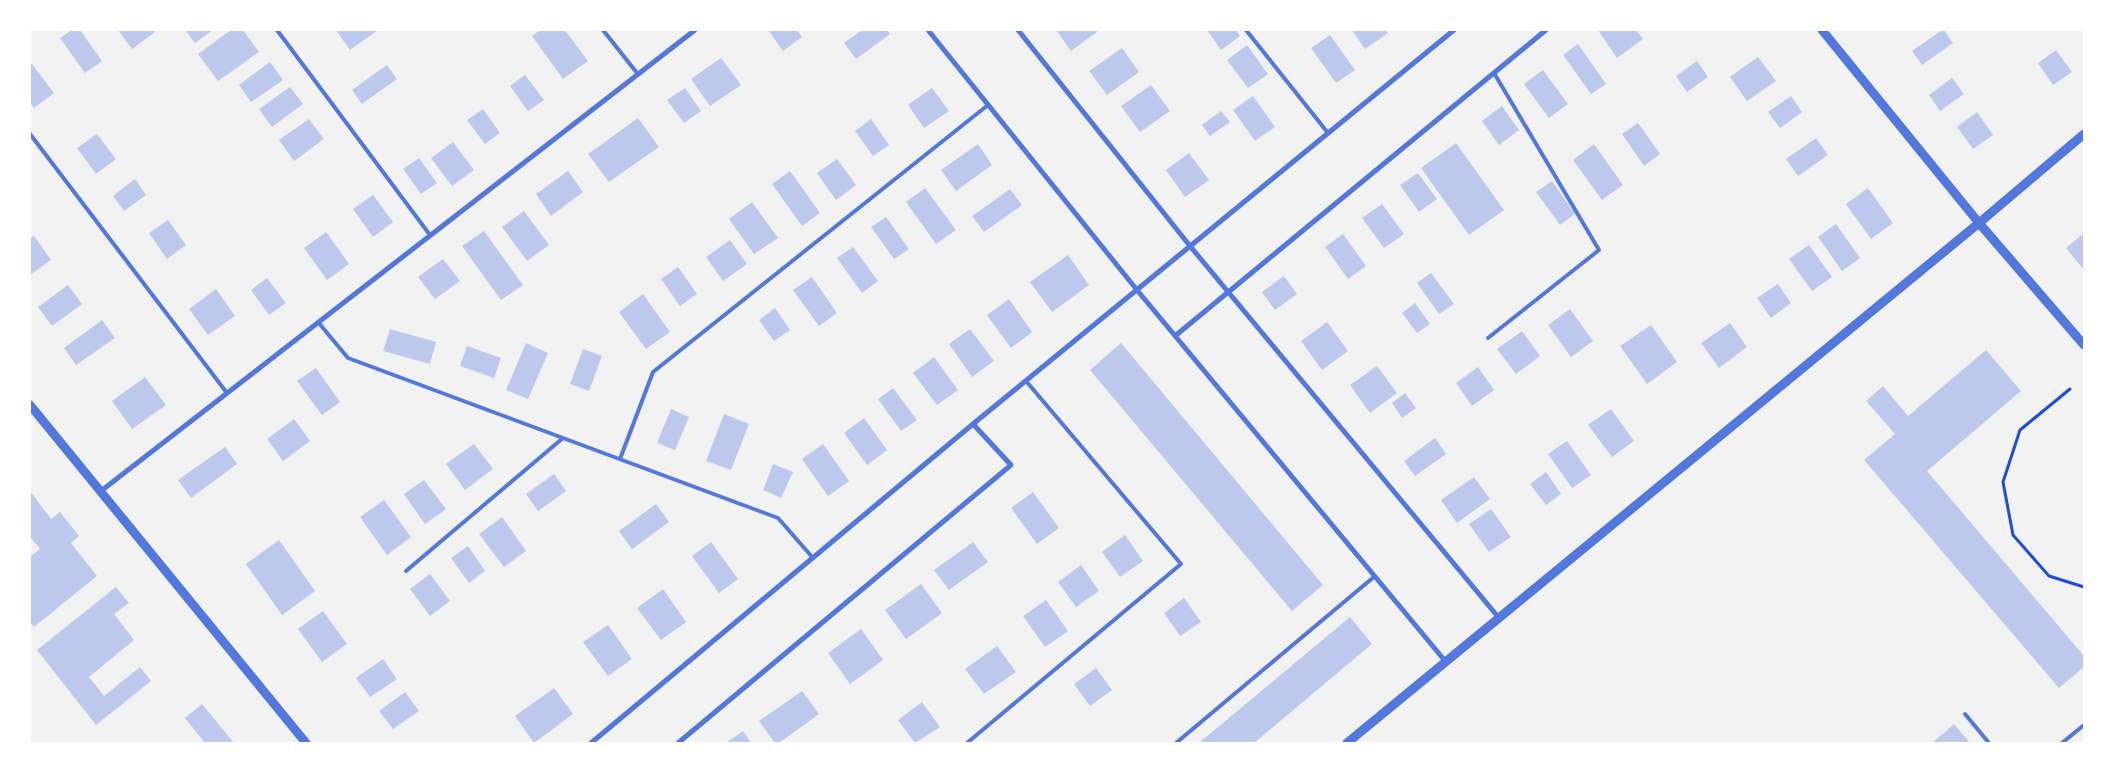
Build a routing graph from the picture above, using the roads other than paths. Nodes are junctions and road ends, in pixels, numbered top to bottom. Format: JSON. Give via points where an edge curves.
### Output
{"nodes":[{"id":1,"x":276,"y":30,"type":"edge"},
{"id":2,"x":604,"y":30,"type":"edge"},
{"id":3,"x":696,"y":30,"type":"edge"},
{"id":4,"x":928,"y":30,"type":"edge"},
{"id":5,"x":1018,"y":30,"type":"edge"},
{"id":6,"x":1246,"y":30,"type":"edge"},
{"id":7,"x":1454,"y":30,"type":"edge"},
{"id":8,"x":1546,"y":30,"type":"edge"},
{"id":9,"x":1822,"y":30,"type":"edge"},
{"id":10,"x":1494,"y":73,"type":"junction"},
{"id":11,"x":637,"y":74,"type":"junction"},
{"id":12,"x":988,"y":104,"type":"junction"},
{"id":13,"x":30,"y":134,"type":"edge"},
{"id":14,"x":1328,"y":134,"type":"junction"},
{"id":15,"x":2084,"y":134,"type":"edge"},
{"id":16,"x":1979,"y":223,"type":"junction"},
{"id":17,"x":430,"y":235,"type":"junction"},
{"id":18,"x":1190,"y":246,"type":"junction"},
{"id":19,"x":1137,"y":290,"type":"junction"},
{"id":20,"x":1228,"y":292,"type":"junction"},
{"id":21,"x":318,"y":322,"type":"junction"},
{"id":22,"x":1175,"y":336,"type":"junction"},
{"id":23,"x":1488,"y":338,"type":"dead end"},
{"id":24,"x":2084,"y":346,"type":"edge"},
{"id":25,"x":1026,"y":381,"type":"junction"},
{"id":26,"x":227,"y":393,"type":"junction"},
{"id":27,"x":30,"y":405,"type":"edge"},
{"id":28,"x":973,"y":424,"type":"junction"},
{"id":29,"x":564,"y":438,"type":"junction"},
{"id":30,"x":620,"y":459,"type":"junction"},
{"id":31,"x":101,"y":491,"type":"junction"},
{"id":32,"x":813,"y":558,"type":"junction"},
{"id":33,"x":406,"y":571,"type":"dead end"},
{"id":34,"x":1375,"y":576,"type":"junction"},
{"id":35,"x":1499,"y":618,"type":"junction"},
{"id":36,"x":1446,"y":662,"type":"junction"},
{"id":37,"x":1965,"y":714,"type":"dead end"},
{"id":38,"x":2084,"y":725,"type":"edge"},
{"id":39,"x":306,"y":743,"type":"edge"},
{"id":40,"x":591,"y":743,"type":"edge"},
{"id":41,"x":678,"y":743,"type":"edge"},
{"id":42,"x":967,"y":743,"type":"edge"},
{"id":43,"x":1176,"y":743,"type":"edge"},
{"id":44,"x":1347,"y":743,"type":"edge"},
{"id":45,"x":1989,"y":743,"type":"edge"},
{"id":46,"x":2062,"y":743,"type":"edge"}],
"edges":[{"from":1,"to":17,"type":"lane"},
{"from":2,"to":11,"type":"lane"},
{"from":3,"to":11,"type":"street"},
{"from":4,"to":12,"type":"street"},
{"from":5,"to":18,"type":"street"},
{"from":6,"to":14,"type":"lane"},
{"from":7,"to":14,"type":"street"},
{"from":8,"to":10,"type":"street"},
{"from":9,"to":16,"type":"street"},
{"from":10,"to":20,"type":"street"},
{"from":10,"to":23,"type":"lane","via":[[1599,250]]},
{"from":11,"to":17,"type":"street"},
{"from":12,"to":19,"type":"street"},
{"from":12,"to":30,"type":"lane","via":[[653,372]]},
{"from":13,"to":26,"type":"lane"},
{"from":14,"to":18,"type":"street"},
{"from":15,"to":16,"type":"street"},
{"from":16,"to":24,"type":"street"},
{"from":16,"to":35,"type":"street"},
{"from":17,"to":21,"type":"street"},
{"from":18,"to":19,"type":"street"},
{"from":18,"to":20,"type":"street"},
{"from":19,"to":22,"type":"street"},
{"from":19,"to":25,"type":"street"},
{"from":20,"to":22,"type":"street"},
{"from":20,"to":35,"type":"street"},
{"from":21,"to":26,"type":"street"},
{"from":21,"to":29,"type":"lane","via":[[348,358]]},
{"from":22,"to":34,"type":"street"},
{"from":25,"to":28,"type":"street"},
{"from":25,"to":42,"type":"lane","via":[[1181,564]]},
{"from":26,"to":31,"type":"street"},
{"from":27,"to":31,"type":"street"},
{"from":28,"to":32,"type":"street"},
{"from":28,"to":41,"type":"street","via":[[1011,465]]},
{"from":29,"to":30,"type":"lane"},
{"from":29,"to":33,"type":"lane"},
{"from":30,"to":32,"type":"lane","via":[[778,518]]},
{"from":31,"to":39,"type":"street"},
{"from":32,"to":40,"type":"street"},
{"from":34,"to":36,"type":"street"},
{"from":34,"to":43,"type":"lane"},
{"from":35,"to":36,"type":"street"},
{"from":36,"to":44,"type":"street"},
{"from":37,"to":45,"type":"lane"},
{"from":38,"to":46,"type":"lane"}]}
